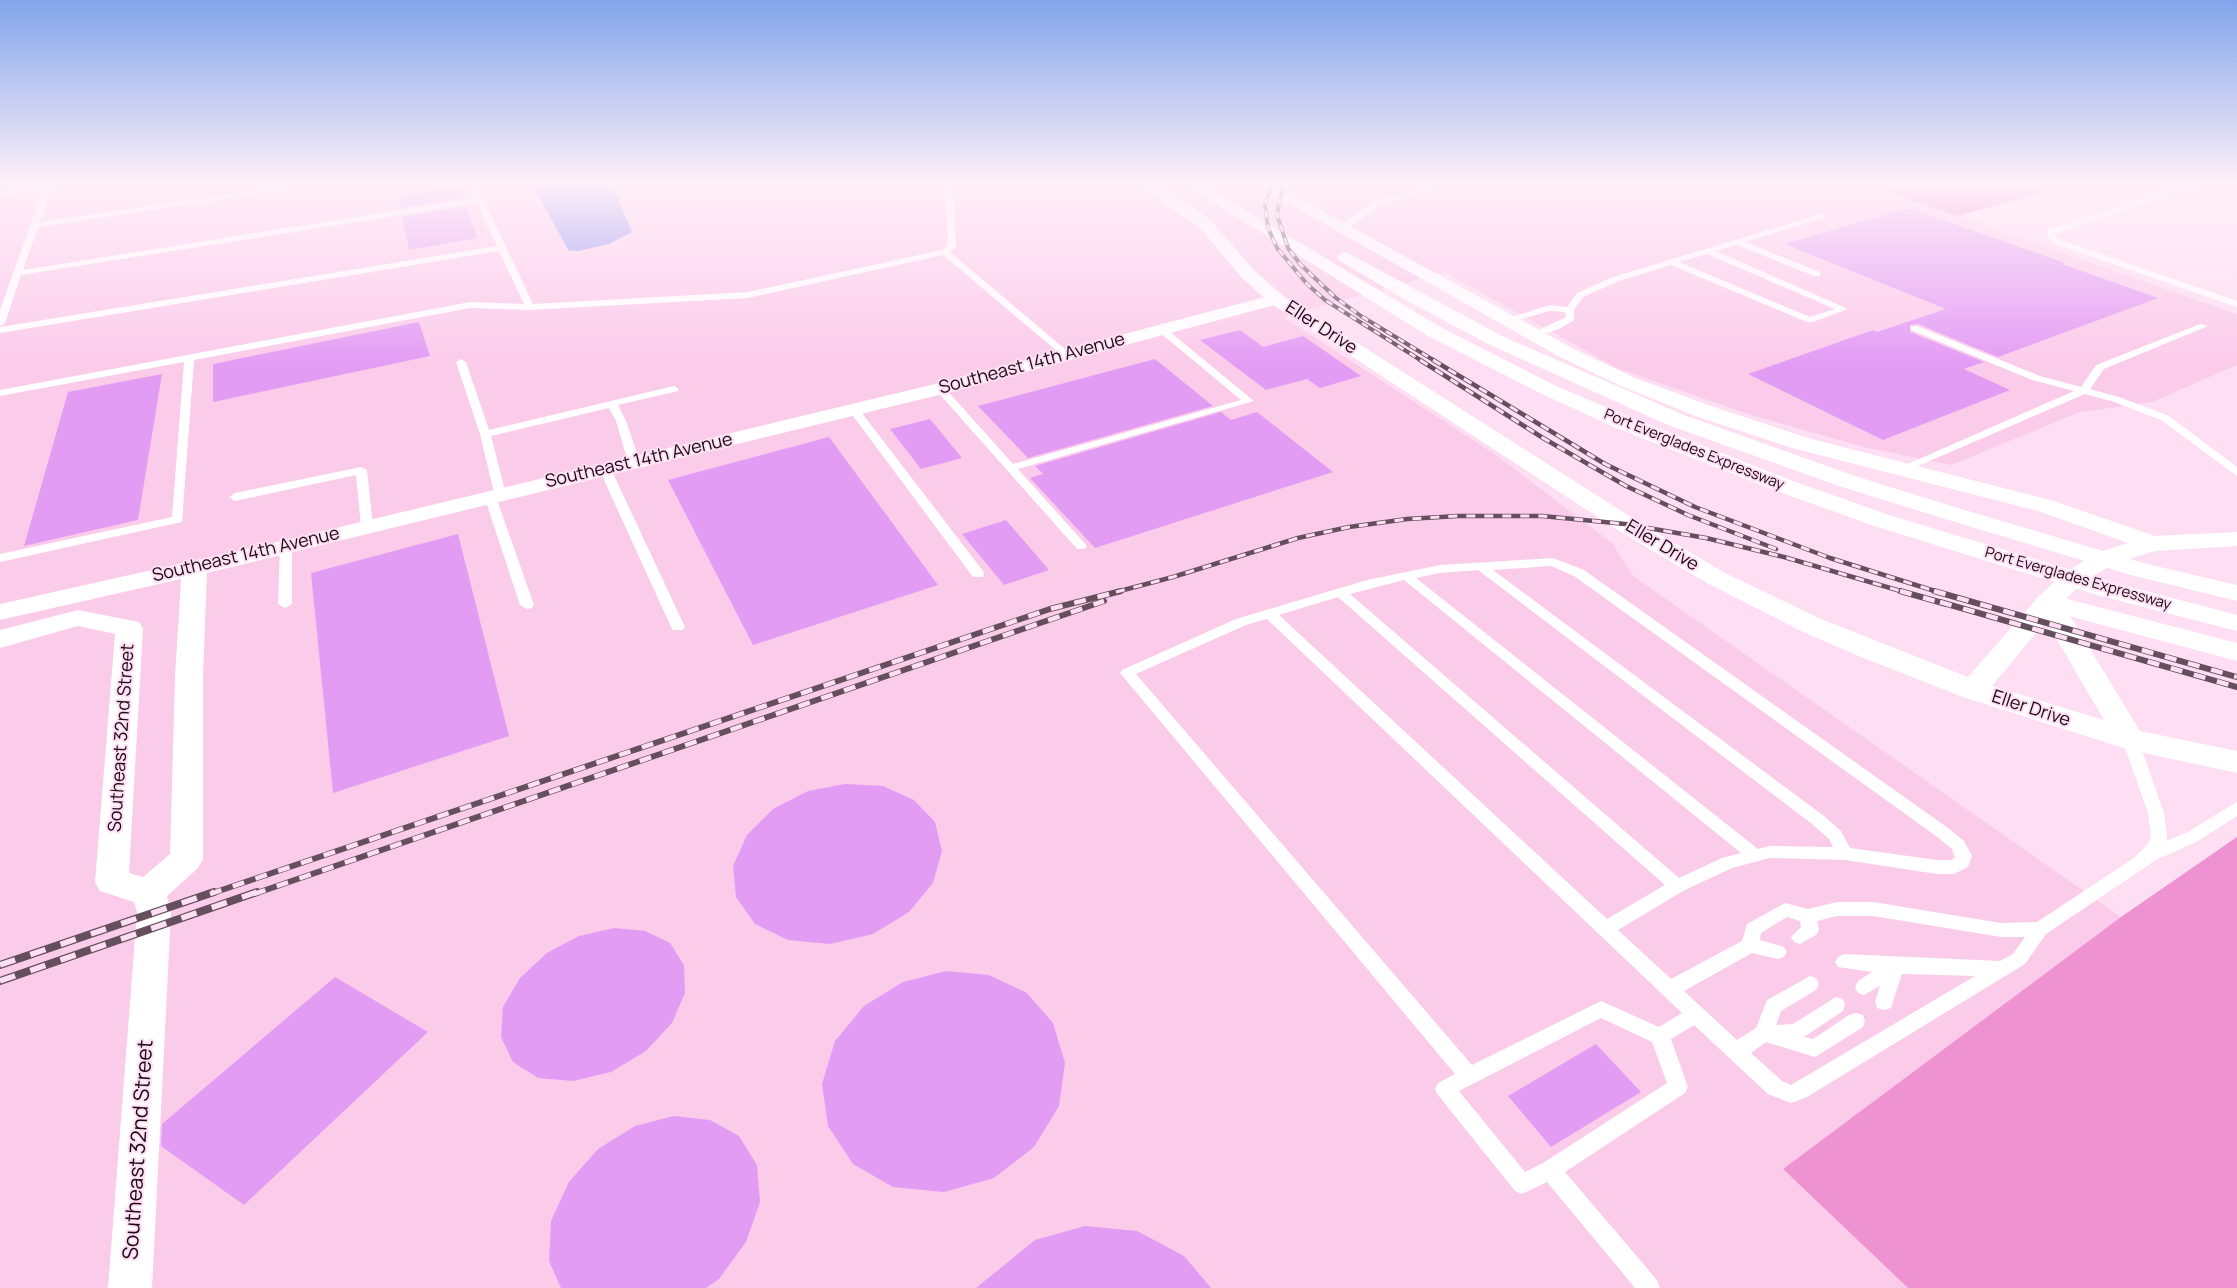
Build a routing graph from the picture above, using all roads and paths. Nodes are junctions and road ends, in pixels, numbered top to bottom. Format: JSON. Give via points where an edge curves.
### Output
{"nodes":[{"id":1,"x":28,"y":244,"type":"edge"},
{"id":2,"x":200,"y":244,"type":"edge"},
{"id":3,"x":500,"y":244,"type":"edge"},
{"id":4,"x":952,"y":244,"type":"edge"},
{"id":5,"x":1223,"y":244,"type":"edge"},
{"id":6,"x":1291,"y":244,"type":"edge"},
{"id":7,"x":1369,"y":244,"type":"edge"},
{"id":8,"x":1731,"y":244,"type":"edge"},
{"id":9,"x":1743,"y":244,"type":"edge"},
{"id":10,"x":2064,"y":244,"type":"edge"},
{"id":11,"x":1330,"y":247,"type":"dead end"},
{"id":12,"x":502,"y":248,"type":"junction"},
{"id":13,"x":1708,"y":251,"type":"junction"},
{"id":14,"x":945,"y":252,"type":"junction"},
{"id":15,"x":1672,"y":262,"type":"junction"},
{"id":16,"x":18,"y":273,"type":"junction"},
{"id":17,"x":1817,"y":274,"type":"dead end"},
{"id":18,"x":1276,"y":298,"type":"junction"},
{"id":19,"x":2237,"y":304,"type":"edge"},
{"id":20,"x":530,"y":307,"type":"junction"},
{"id":21,"x":1569,"y":310,"type":"junction"},
{"id":22,"x":1507,"y":320,"type":"junction"},
{"id":23,"x":0,"y":323,"type":"edge"},
{"id":24,"x":2203,"y":326,"type":"dead end"},
{"id":25,"x":1914,"y":328,"type":"dead end"},
{"id":26,"x":1161,"y":329,"type":"junction"},
{"id":27,"x":0,"y":330,"type":"edge"},
{"id":28,"x":1533,"y":335,"type":"junction"},
{"id":29,"x":1067,"y":355,"type":"junction"},
{"id":30,"x":189,"y":357,"type":"junction"},
{"id":31,"x":461,"y":362,"type":"dead end"},
{"id":32,"x":674,"y":389,"type":"dead end"},
{"id":33,"x":940,"y":389,"type":"junction"},
{"id":34,"x":2084,"y":391,"type":"junction"},
{"id":35,"x":0,"y":393,"type":"edge"},
{"id":36,"x":612,"y":404,"type":"junction"},
{"id":37,"x":854,"y":410,"type":"junction"},
{"id":38,"x":485,"y":434,"type":"junction"},
{"id":39,"x":634,"y":462,"type":"junction"},
{"id":40,"x":1010,"y":468,"type":"junction"},
{"id":41,"x":605,"y":469,"type":"junction"},
{"id":42,"x":1900,"y":470,"type":"junction"},
{"id":43,"x":2237,"y":472,"type":"edge"},
{"id":44,"x":495,"y":495,"type":"junction"},
{"id":45,"x":235,"y":497,"type":"dead end"},
{"id":46,"x":1940,"y":510,"type":"junction"},
{"id":47,"x":368,"y":527,"type":"junction"},
{"id":48,"x":2237,"y":539,"type":"edge"},
{"id":49,"x":2153,"y":544,"type":"junction"},
{"id":50,"x":1081,"y":546,"type":"dead end"},
{"id":51,"x":286,"y":547,"type":"junction"},
{"id":52,"x":0,"y":558,"type":"edge"},
{"id":53,"x":1479,"y":565,"type":"junction"},
{"id":54,"x":194,"y":568,"type":"junction"},
{"id":55,"x":978,"y":574,"type":"dead end"},
{"id":56,"x":1406,"y":576,"type":"junction"},
{"id":57,"x":2237,"y":578,"type":"edge"},
{"id":58,"x":1340,"y":592,"type":"junction"},
{"id":59,"x":2237,"y":593,"type":"edge"},
{"id":60,"x":2048,"y":602,"type":"junction"},
{"id":61,"x":285,"y":604,"type":"dead end"},
{"id":62,"x":527,"y":605,"type":"dead end"},
{"id":63,"x":0,"y":612,"type":"edge"},
{"id":64,"x":1270,"y":614,"type":"junction"},
{"id":65,"x":2230,"y":621,"type":"edge"},
{"id":66,"x":678,"y":627,"type":"dead end"},
{"id":67,"x":0,"y":638,"type":"edge"},
{"id":68,"x":2237,"y":652,"type":"edge"},
{"id":69,"x":1973,"y":690,"type":"junction"},
{"id":70,"x":2130,"y":739,"type":"junction"},
{"id":71,"x":2237,"y":762,"type":"edge"},
{"id":72,"x":2237,"y":808,"type":"edge"},
{"id":73,"x":1845,"y":854,"type":"junction"},
{"id":74,"x":2150,"y":855,"type":"junction"},
{"id":75,"x":1756,"y":856,"type":"junction"},
{"id":76,"x":1677,"y":886,"type":"junction"},
{"id":77,"x":149,"y":892,"type":"junction"},
{"id":78,"x":1808,"y":916,"type":"junction"},
{"id":79,"x":1606,"y":928,"type":"junction"},
{"id":80,"x":2040,"y":929,"type":"junction"},
{"id":81,"x":1800,"y":937,"type":"dead end"},
{"id":82,"x":1750,"y":945,"type":"junction"},
{"id":83,"x":1778,"y":952,"type":"dead end"},
{"id":84,"x":1844,"y":962,"type":"dead end"},
{"id":85,"x":1896,"y":966,"type":"junction"},
{"id":86,"x":2002,"y":969,"type":"junction"},
{"id":87,"x":1810,"y":984,"type":"dead end"},
{"id":88,"x":1864,"y":987,"type":"dead end"},
{"id":89,"x":1670,"y":989,"type":"junction"},
{"id":90,"x":1884,"y":1002,"type":"dead end"},
{"id":91,"x":1836,"y":1005,"type":"dead end"},
{"id":92,"x":1697,"y":1013,"type":"junction"},
{"id":93,"x":1856,"y":1021,"type":"dead end"},
{"id":94,"x":1763,"y":1034,"type":"junction"},
{"id":95,"x":1660,"y":1036,"type":"junction"},
{"id":96,"x":1737,"y":1052,"type":"junction"},
{"id":97,"x":1469,"y":1076,"type":"junction"},
{"id":98,"x":1550,"y":1170,"type":"junction"},
{"id":99,"x":130,"y":1288,"type":"edge"},
{"id":100,"x":1649,"y":1288,"type":"edge"}],
"edges":[{"from":1,"to":16,"type":"lane"},
{"from":2,"to":16,"type":"lane"},
{"from":3,"to":12,"type":"lane"},
{"from":4,"to":14,"type":"lane"},
{"from":5,"to":18,"type":"main road","name":"Eller Drive","via":[[1253,279]]},
{"from":6,"to":65,"type":"main road","name":"Port Everglades Expressway","via":[[1435,332],[1551,391],[1622,422],[1883,521],[2097,586]]},
{"from":7,"to":22,"type":"main road"},
{"from":8,"to":13,"type":"lane"},
{"from":9,"to":17,"type":"lane"},
{"from":10,"to":19,"type":"lane"},
{"from":11,"to":46,"type":"main road","name":"Port Everglades Expressway","via":[[1458,320],[1607,391],[1756,450]]},
{"from":12,"to":20,"type":"lane"},
{"from":12,"to":27,"type":"lane"},
{"from":13,"to":15,"type":"lane"},
{"from":13,"to":15,"type":"lane","via":[[1844,309],[1810,320]]},
{"from":14,"to":20,"type":"lane","via":[[748,295]]},
{"from":14,"to":29,"type":"lane"},
{"from":15,"to":21,"type":"lane","via":[[1616,279],[1580,295]]},
{"from":16,"to":23,"type":"lane"},
{"from":18,"to":26,"type":"main road","name":"Southeast 14th Avenue"},
{"from":18,"to":69,"type":"main road","name":"Eller Drive","via":[[1610,515],[1693,565],[1811,625]]},
{"from":20,"to":30,"type":"lane","via":[[470,306]]},
{"from":21,"to":22,"type":"lane","via":[[1550,308]]},
{"from":21,"to":28,"type":"lane","via":[[1571,318]]},
{"from":22,"to":28,"type":"main road"},
{"from":24,"to":34,"type":"lane","via":[[2100,367]]},
{"from":25,"to":34,"type":"lane","via":[[2036,378]]},
{"from":26,"to":29,"type":"main road","name":"Southeast 14th Avenue"},
{"from":26,"to":40,"type":"lane","via":[[1249,401]]},
{"from":28,"to":42,"type":"main road","via":[[1595,367],[1663,396],[1800,443]]},
{"from":29,"to":33,"type":"main road","name":"Southeast 14th Avenue"},
{"from":30,"to":35,"type":"lane"},
{"from":30,"to":52,"type":"lane","via":[[178,519]]},
{"from":31,"to":38,"type":"lane"},
{"from":32,"to":36,"type":"lane"},
{"from":33,"to":37,"type":"main road","name":"Southeast 14th Avenue"},
{"from":33,"to":40,"type":"lane"},
{"from":34,"to":42,"type":"lane"},
{"from":34,"to":43,"type":"lane","via":[[2165,418]]},
{"from":36,"to":38,"type":"lane"},
{"from":36,"to":39,"type":"lane"},
{"from":37,"to":39,"type":"main road","name":"Southeast 14th Avenue"},
{"from":37,"to":55,"type":"lane"},
{"from":38,"to":44,"type":"lane"},
{"from":39,"to":41,"type":"main road","name":"Southeast 14th Avenue"},
{"from":40,"to":50,"type":"lane"},
{"from":41,"to":44,"type":"main road","name":"Southeast 14th Avenue"},
{"from":41,"to":66,"type":"lane"},
{"from":42,"to":49,"type":"main road","via":[[2056,509]]},
{"from":44,"to":47,"type":"main road","name":"Southeast 14th Avenue"},
{"from":44,"to":62,"type":"lane"},
{"from":45,"to":47,"type":"lane","via":[[361,470]]},
{"from":46,"to":57,"type":"main road"},
{"from":46,"to":59,"type":"main road","name":"Port Everglades Expressway","via":[[2140,570]]},
{"from":47,"to":51,"type":"main road","name":"Southeast 14th Avenue"},
{"from":48,"to":49,"type":"main road"},
{"from":49,"to":60,"type":"main road","via":[[2090,566]]},
{"from":51,"to":54,"type":"main road","name":"Southeast 14th Avenue"},
{"from":51,"to":61,"type":"lane"},
{"from":53,"to":56,"type":"lane"},
{"from":53,"to":73,"type":"lane","via":[[1818,820],[1836,835]]},
{"from":53,"to":73,"type":"lane","via":[[1553,562],[1579,573],[1942,832],[1958,845],[1964,856],[1962,862],[1954,867],[1937,867]]},
{"from":54,"to":63,"type":"main road","name":"Southeast 14th Avenue"},
{"from":54,"to":77,"type":"main road","via":[[186,859]]},
{"from":56,"to":58,"type":"lane"},
{"from":56,"to":75,"type":"lane"},
{"from":58,"to":64,"type":"lane"},
{"from":58,"to":76,"type":"lane"},
{"from":60,"to":68,"type":"main road"},
{"from":60,"to":69,"type":"main road"},
{"from":60,"to":70,"type":"main road"},
{"from":64,"to":79,"type":"lane"},
{"from":64,"to":97,"type":"lane","via":[[1241,622],[1127,673]]},
{"from":67,"to":77,"type":"main road","name":"Southeast 32nd Street","via":[[78,618],[129,628],[112,882]]},
{"from":69,"to":70,"type":"main road","name":"Eller Drive"},
{"from":70,"to":71,"type":"main road","name":"Eller Drive"},
{"from":70,"to":74,"type":"lane","via":[[2159,825],[2159,836]]},
{"from":72,"to":74,"type":"lane","via":[[2192,837]]},
{"from":73,"to":75,"type":"lane","via":[[1770,852]]},
{"from":74,"to":80,"type":"lane"},
{"from":75,"to":76,"type":"lane"},
{"from":76,"to":79,"type":"lane"},
{"from":77,"to":99,"type":"main road","name":"Southeast 32nd Street","via":[[154,912]]},
{"from":78,"to":80,"type":"lane","via":[[1837,909],[1873,909],[2001,930]]},
{"from":78,"to":81,"type":"lane","via":[[1810,930]]},
{"from":78,"to":82,"type":"lane","via":[[1785,910],[1753,929]]},
{"from":79,"to":89,"type":"lane"},
{"from":80,"to":86,"type":"lane","via":[[2019,959]]},
{"from":82,"to":83,"type":"lane"},
{"from":82,"to":89,"type":"lane"},
{"from":84,"to":85,"type":"lane"},
{"from":85,"to":86,"type":"lane"},
{"from":85,"to":88,"type":"lane"},
{"from":85,"to":90,"type":"lane"},
{"from":86,"to":96,"type":"lane","via":[[1791,1094],[1775,1088]]},
{"from":87,"to":94,"type":"lane","via":[[1774,1006]]},
{"from":89,"to":92,"type":"lane"},
{"from":91,"to":94,"type":"lane","via":[[1796,1032]]},
{"from":92,"to":95,"type":"lane"},
{"from":92,"to":96,"type":"lane"},
{"from":93,"to":94,"type":"lane","via":[[1814,1048]]},
{"from":94,"to":96,"type":"lane"},
{"from":95,"to":97,"type":"lane","via":[[1601,1009]]},
{"from":95,"to":98,"type":"lane","via":[[1678,1088]]},
{"from":97,"to":98,"type":"lane","via":[[1445,1089],[1522,1184]]},
{"from":98,"to":100,"type":"lane"}]}
